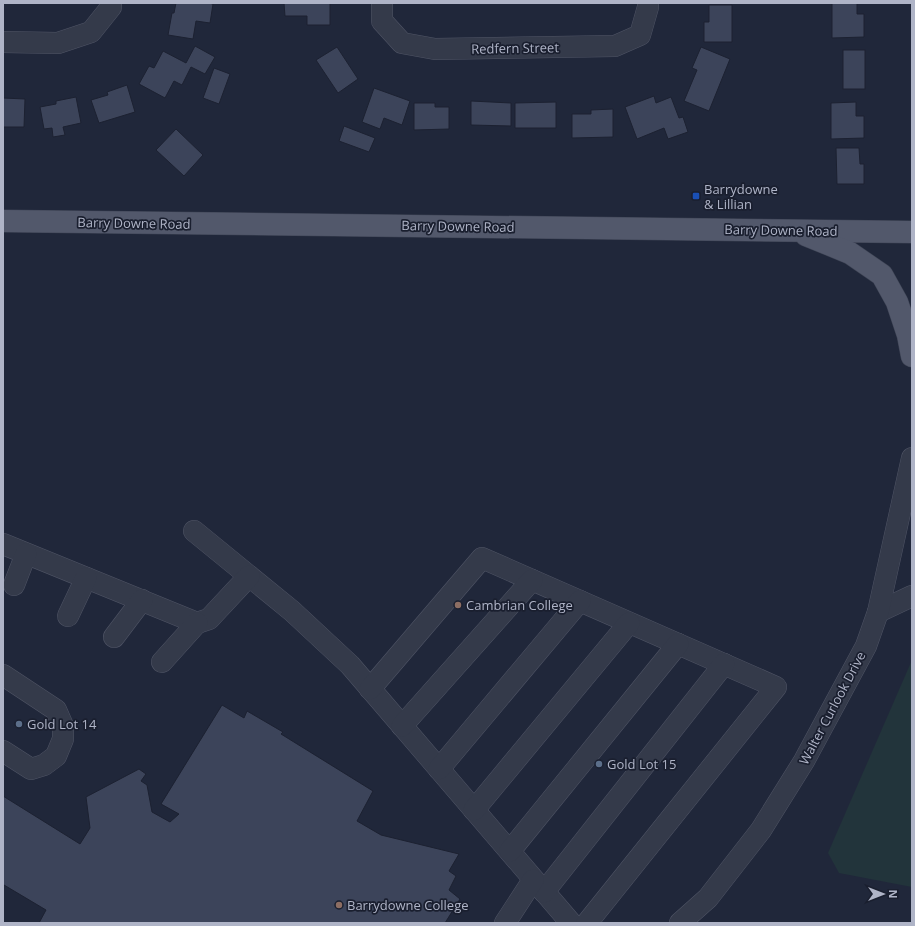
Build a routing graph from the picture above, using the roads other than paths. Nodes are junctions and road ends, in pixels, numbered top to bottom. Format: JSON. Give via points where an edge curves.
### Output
{"nodes":[{"id":1,"x":111,"y":3,"type":"edge"},
{"id":2,"x":382,"y":3,"type":"edge"},
{"id":3,"x":648,"y":3,"type":"edge"},
{"id":4,"x":3,"y":42,"type":"edge"},
{"id":5,"x":3,"y":221,"type":"edge"},
{"id":6,"x":794,"y":230,"type":"junction"},
{"id":7,"x":912,"y":232,"type":"edge"},
{"id":8,"x":912,"y":356,"type":"edge"},
{"id":9,"x":912,"y":458,"type":"edge"},
{"id":10,"x":194,"y":531,"type":"dead end"},
{"id":11,"x":3,"y":544,"type":"edge"},
{"id":12,"x":26,"y":554,"type":"junction"},
{"id":13,"x":250,"y":576,"type":"junction"},
{"id":14,"x":86,"y":578,"type":"junction"},
{"id":15,"x":532,"y":580,"type":"junction"},
{"id":16,"x":14,"y":584,"type":"dead end"},
{"id":17,"x":912,"y":596,"type":"edge"},
{"id":18,"x":142,"y":600,"type":"junction"},
{"id":19,"x":580,"y":602,"type":"junction"},
{"id":20,"x":878,"y":612,"type":"junction"},
{"id":21,"x":68,"y":616,"type":"dead end"},
{"id":22,"x":197,"y":622,"type":"junction"},
{"id":23,"x":629,"y":623,"type":"junction"},
{"id":24,"x":114,"y":637,"type":"dead end"},
{"id":25,"x":678,"y":644,"type":"junction"},
{"id":26,"x":162,"y":662,"type":"dead end"},
{"id":27,"x":724,"y":664,"type":"junction"},
{"id":28,"x":3,"y":675,"type":"edge"},
{"id":29,"x":370,"y":689,"type":"junction"},
{"id":30,"x":402,"y":726,"type":"junction"},
{"id":31,"x":3,"y":751,"type":"edge"},
{"id":32,"x":439,"y":769,"type":"junction"},
{"id":33,"x":474,"y":810,"type":"junction"},
{"id":34,"x":510,"y":851,"type":"junction"},
{"id":35,"x":539,"y":886,"type":"junction"},
{"id":36,"x":505,"y":923,"type":"edge"},
{"id":37,"x":574,"y":923,"type":"edge"},
{"id":38,"x":680,"y":923,"type":"edge"}],
"edges":[{"from":1,"to":4,"type":"street","via":[[111,7],[91,32],[58,43]]},
{"from":2,"to":3,"type":"street","name":"Redfern Street","via":[[382,21],[402,44],[436,49],[615,46],[640,35]]},
{"from":5,"to":6,"type":"main road","name":"Barry Downe Road"},
{"from":6,"to":7,"type":"main road","name":"Barry Downe Road"},
{"from":6,"to":8,"type":"main road","via":[[850,253],[882,275],[897,302]]},
{"from":9,"to":20,"type":"street","name":"Walter Curlook Drive"},
{"from":10,"to":13,"type":"street"},
{"from":11,"to":12,"type":"street"},
{"from":12,"to":14,"type":"street"},
{"from":12,"to":16,"type":"street"},
{"from":13,"to":22,"type":"street","via":[[209,619]]},
{"from":13,"to":29,"type":"street","via":[[292,611],[350,666]]},
{"from":14,"to":18,"type":"street"},
{"from":14,"to":21,"type":"street"},
{"from":15,"to":19,"type":"street"},
{"from":15,"to":29,"type":"street","via":[[482,558]]},
{"from":15,"to":30,"type":"street"},
{"from":17,"to":20,"type":"street"},
{"from":18,"to":22,"type":"street"},
{"from":18,"to":24,"type":"street"},
{"from":19,"to":23,"type":"street"},
{"from":19,"to":32,"type":"street"},
{"from":20,"to":38,"type":"street","name":"Walter Curlook Drive","via":[[866,646],[804,761],[762,830],[708,898]]},
{"from":22,"to":26,"type":"street"},
{"from":23,"to":25,"type":"street"},
{"from":23,"to":33,"type":"street"},
{"from":25,"to":27,"type":"street"},
{"from":25,"to":34,"type":"street"},
{"from":27,"to":35,"type":"street"},
{"from":27,"to":37,"type":"street","via":[[776,687]]},
{"from":28,"to":31,"type":"street","via":[[56,710],[64,726],[63,739],[56,756],[44,765],[31,769]]},
{"from":29,"to":30,"type":"street"},
{"from":30,"to":32,"type":"street"},
{"from":32,"to":33,"type":"street"},
{"from":33,"to":34,"type":"street"},
{"from":34,"to":35,"type":"street"},
{"from":35,"to":36,"type":"street"},
{"from":35,"to":37,"type":"street"}]}
